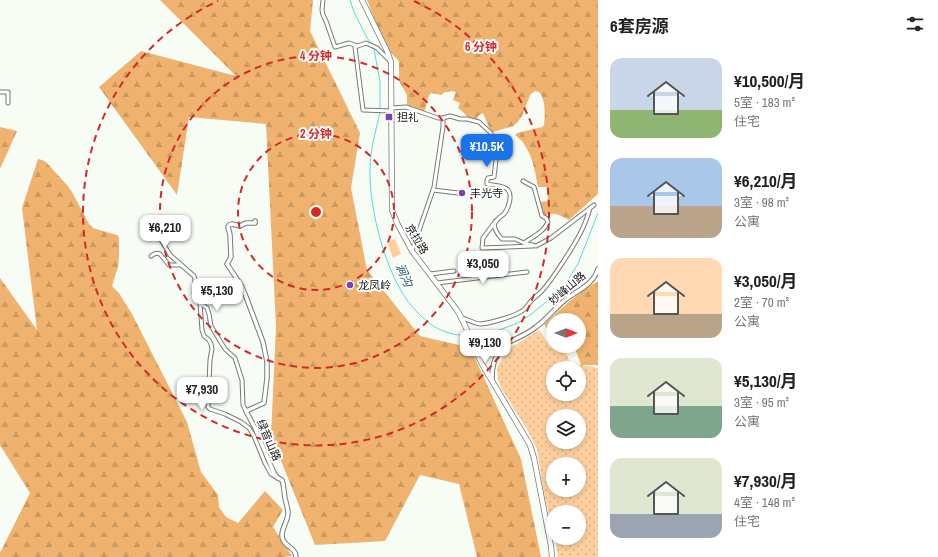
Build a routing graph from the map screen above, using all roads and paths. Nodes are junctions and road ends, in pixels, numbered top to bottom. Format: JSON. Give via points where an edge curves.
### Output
{"nodes":[{"id":1,"x":323,"y":0,"type":"edge"},
{"id":2,"x":362,"y":0,"type":"edge"},
{"id":3,"x":357,"y":46,"type":"junction"},
{"id":4,"x":391,"y":62,"type":"junction"},
{"id":5,"x":0,"y":92,"type":"edge"},
{"id":6,"x":8,"y":103,"type":"dead end"},
{"id":7,"x":392,"y":110,"type":"junction"},
{"id":8,"x":443,"y":118,"type":"junction"},
{"id":9,"x":523,"y":180,"type":"dead end"},
{"id":10,"x":433,"y":190,"type":"junction"},
{"id":11,"x":458,"y":193,"type":"dead end"},
{"id":12,"x":594,"y":204,"type":"dead end"},
{"id":13,"x":590,"y":208,"type":"junction"},
{"id":14,"x":255,"y":221,"type":"dead end"},
{"id":15,"x":495,"y":222,"type":"junction"},
{"id":16,"x":156,"y":231,"type":"dead end"},
{"id":17,"x":524,"y":243,"type":"junction"},
{"id":18,"x":536,"y":246,"type":"junction"},
{"id":19,"x":412,"y":251,"type":"junction"},
{"id":20,"x":151,"y":256,"type":"dead end"},
{"id":21,"x":181,"y":265,"type":"junction"},
{"id":22,"x":598,"y":269,"type":"edge"},
{"id":23,"x":454,"y":271,"type":"dead end"},
{"id":24,"x":527,"y":272,"type":"dead end"},
{"id":25,"x":430,"y":274,"type":"junction"},
{"id":26,"x":437,"y":283,"type":"junction"},
{"id":27,"x":200,"y":303,"type":"junction"},
{"id":28,"x":461,"y":318,"type":"junction"},
{"id":29,"x":504,"y":343,"type":"junction"},
{"id":30,"x":476,"y":352,"type":"junction"},
{"id":31,"x":493,"y":383,"type":"junction"},
{"id":32,"x":246,"y":411,"type":"junction"},
{"id":33,"x":278,"y":478,"type":"junction"},
{"id":34,"x":296,"y":557,"type":"edge"},
{"id":35,"x":552,"y":557,"type":"edge"}],
"edges":[{"from":1,"to":3,"type":"street","via":[[323,15],[336,47],[349,43]]},
{"from":2,"to":4,"type":"highway","name":"京拉路"},
{"from":3,"to":4,"type":"street","via":[[366,43],[377,48]]},
{"from":3,"to":7,"type":"street","via":[[355,47],[363,110]]},
{"from":4,"to":7,"type":"highway","name":"京拉路"},
{"from":5,"to":6,"type":"street","via":[[8,92]]},
{"from":7,"to":8,"type":"street","via":[[406,107]]},
{"from":7,"to":19,"type":"highway","name":"京拉路","via":[[392,210]]},
{"from":8,"to":10,"type":"street"},
{"from":8,"to":15,"type":"street","via":[[450,116],[479,122],[491,132],[496,160],[494,177],[488,178],[487,184],[502,187],[510,194],[505,213]]},
{"from":9,"to":17,"type":"street","via":[[534,187],[542,216],[548,222],[542,231]]},
{"from":10,"to":11,"type":"street"},
{"from":10,"to":19,"type":"street"},
{"from":12,"to":13,"type":"street"},
{"from":13,"to":18,"type":"street","via":[[551,238]]},
{"from":13,"to":28,"type":"street","via":[[574,244],[556,273],[528,307],[521,312],[482,324]]},
{"from":14,"to":32,"type":"street","name":"绿音山路","via":[[240,226],[232,224],[228,227],[231,257],[227,264],[245,294],[263,342],[267,362],[264,403]]},
{"from":15,"to":17,"type":"street","via":[[495,230],[502,239],[515,239]]},
{"from":15,"to":18,"type":"street","via":[[483,238],[482,248]]},
{"from":16,"to":21,"type":"street","via":[[170,255]]},
{"from":17,"to":18,"type":"street"},
{"from":19,"to":25,"type":"highway","name":"京拉路"},
{"from":20,"to":21,"type":"street","via":[[158,253],[169,265]]},
{"from":21,"to":27,"type":"street","via":[[194,276],[194,293]]},
{"from":22,"to":29,"type":"street","name":"妙峰山路","via":[[595,277],[587,285],[537,327]]},
{"from":23,"to":25,"type":"street"},
{"from":24,"to":26,"type":"street"},
{"from":25,"to":26,"type":"highway","name":"京拉路"},
{"from":26,"to":28,"type":"highway","name":"京拉路"},
{"from":27,"to":32,"type":"street","via":[[207,308],[211,326],[224,349],[235,358],[242,380],[243,405]]},
{"from":27,"to":33,"type":"street","via":[[202,330],[212,349],[208,407],[249,428],[271,474]]},
{"from":28,"to":30,"type":"highway","name":"京拉路"},
{"from":29,"to":30,"type":"street","name":"妙峰山路"},
{"from":29,"to":31,"type":"street","via":[[494,362]]},
{"from":30,"to":31,"type":"highway","name":"京拉路"},
{"from":31,"to":35,"type":"highway","name":"京拉路","via":[[530,446]]},
{"from":32,"to":33,"type":"street","name":"绿音山路"},
{"from":33,"to":34,"type":"street","name":"绿音山路","via":[[284,485],[288,513],[283,527],[283,541],[295,551]]}]}
